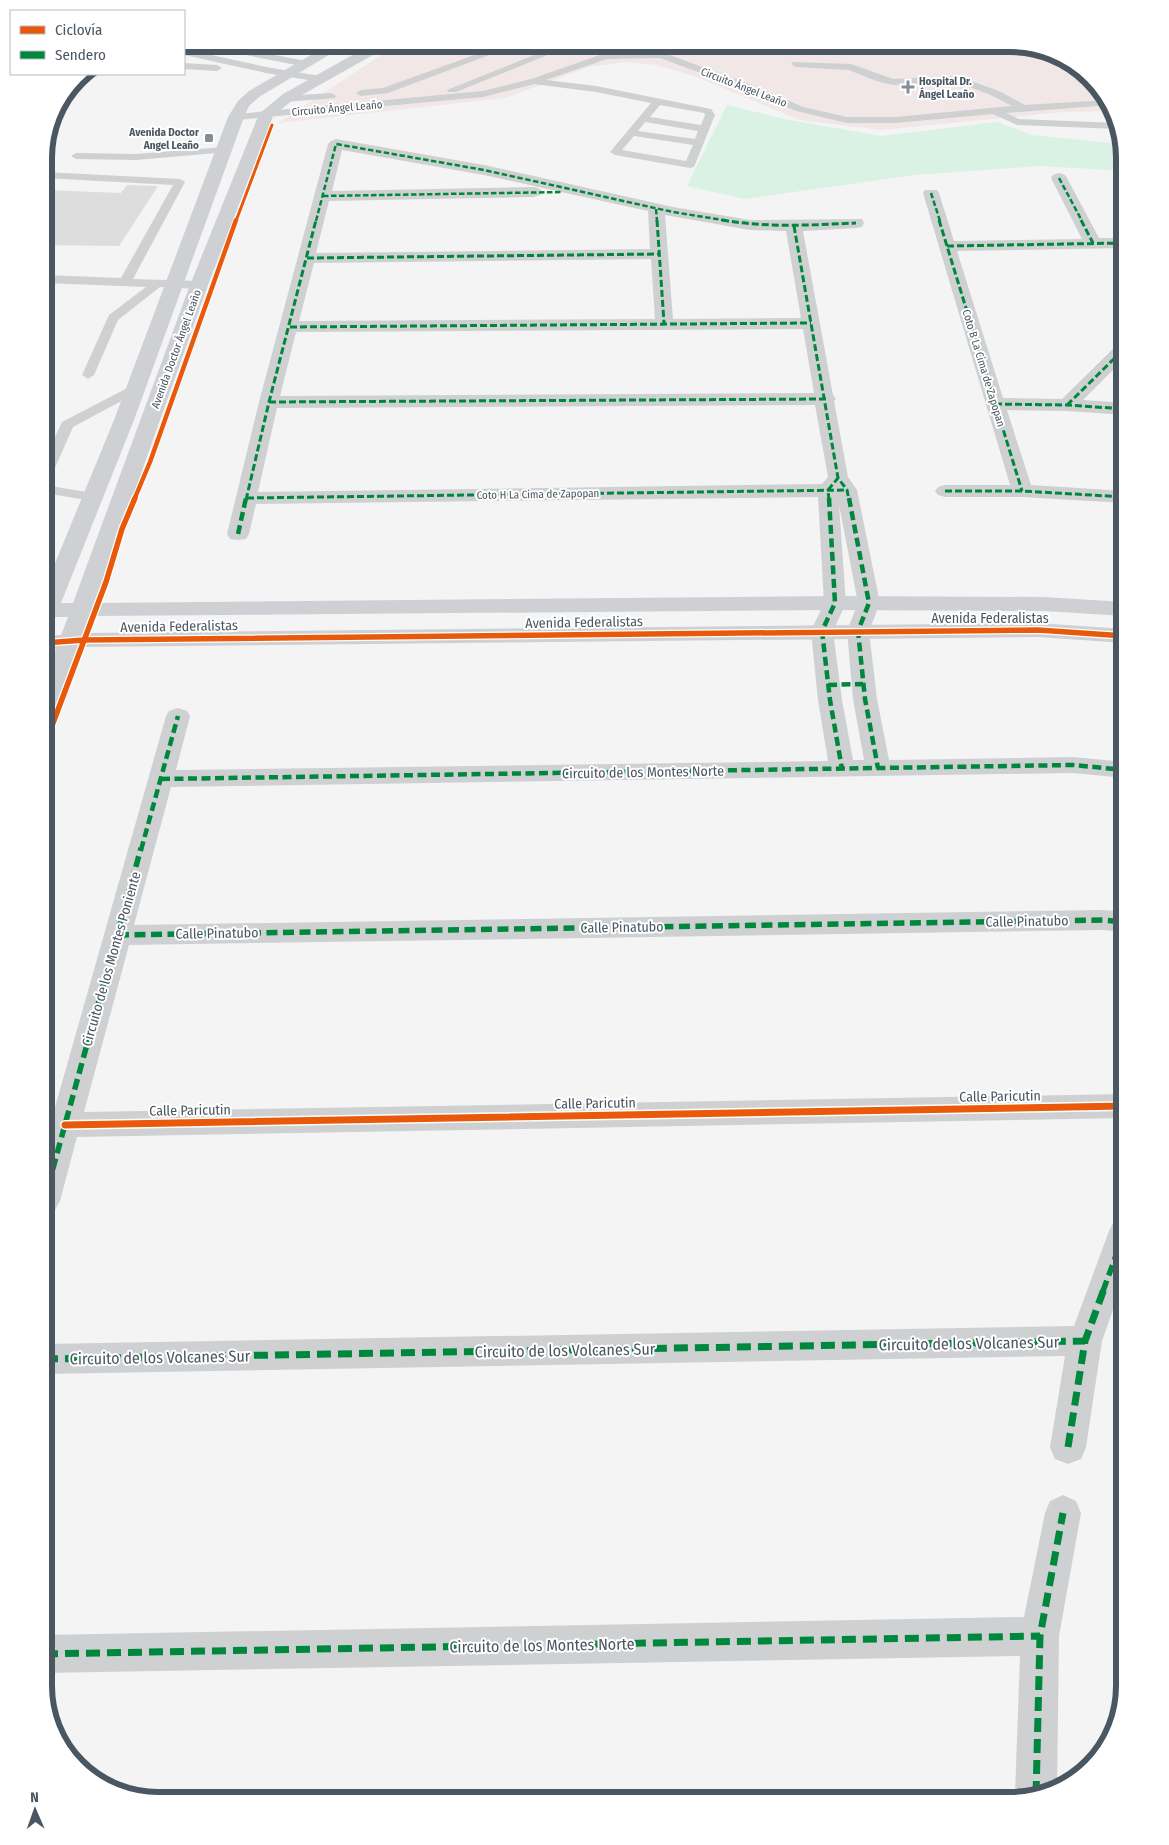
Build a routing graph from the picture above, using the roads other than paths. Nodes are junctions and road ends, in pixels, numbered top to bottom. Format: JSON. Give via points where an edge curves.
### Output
{"nodes":[{"id":1,"x":258,"y":52,"type":"edge"},
{"id":2,"x":326,"y":52,"type":"edge"},
{"id":3,"x":367,"y":52,"type":"edge"},
{"id":4,"x":491,"y":52,"type":"edge"},
{"id":5,"x":549,"y":52,"type":"edge"},
{"id":6,"x":586,"y":52,"type":"edge"},
{"id":7,"x":185,"y":53,"type":"edge"},
{"id":8,"x":306,"y":64,"type":"junction"},
{"id":9,"x":796,"y":64,"type":"dead end"},
{"id":10,"x":185,"y":66,"type":"edge"},
{"id":11,"x":232,"y":66,"type":"junction"},
{"id":12,"x":289,"y":74,"type":"junction"},
{"id":13,"x":590,"y":75,"type":"junction"},
{"id":14,"x":320,"y":79,"type":"junction"},
{"id":15,"x":534,"y":81,"type":"junction"},
{"id":16,"x":384,"y":91,"type":"junction"},
{"id":17,"x":447,"y":93,"type":"junction"},
{"id":18,"x":392,"y":98,"type":"junction"},
{"id":19,"x":658,"y":101,"type":"junction"},
{"id":20,"x":1101,"y":103,"type":"edge"},
{"id":21,"x":275,"y":107,"type":"junction"},
{"id":22,"x":1023,"y":108,"type":"junction"},
{"id":23,"x":994,"y":110,"type":"junction"},
{"id":24,"x":238,"y":113,"type":"junction"},
{"id":25,"x":644,"y":119,"type":"junction"},
{"id":26,"x":1017,"y":122,"type":"junction"},
{"id":27,"x":1111,"y":126,"type":"edge"},
{"id":28,"x":705,"y":129,"type":"junction"},
{"id":29,"x":632,"y":133,"type":"junction"},
{"id":30,"x":1113,"y":134,"type":"edge"},
{"id":31,"x":699,"y":143,"type":"junction"},
{"id":32,"x":224,"y":150,"type":"junction"},
{"id":33,"x":76,"y":156,"type":"dead end"},
{"id":34,"x":53,"y":175,"type":"edge"},
{"id":35,"x":1059,"y":178,"type":"dead end"},
{"id":36,"x":579,"y":192,"type":"junction"},
{"id":37,"x":931,"y":193,"type":"dead end"},
{"id":38,"x":323,"y":196,"type":"junction"},
{"id":39,"x":656,"y":209,"type":"junction"},
{"id":40,"x":856,"y":223,"type":"dead end"},
{"id":41,"x":794,"y":226,"type":"junction"},
{"id":42,"x":1093,"y":243,"type":"junction"},
{"id":43,"x":1116,"y":243,"type":"edge"},
{"id":44,"x":947,"y":246,"type":"junction"},
{"id":45,"x":660,"y":254,"type":"junction"},
{"id":46,"x":308,"y":258,"type":"junction"},
{"id":47,"x":53,"y":279,"type":"edge"},
{"id":48,"x":125,"y":282,"type":"junction"},
{"id":49,"x":167,"y":284,"type":"junction"},
{"id":50,"x":199,"y":284,"type":"junction"},
{"id":51,"x":812,"y":322,"type":"junction"},
{"id":52,"x":664,"y":323,"type":"junction"},
{"id":53,"x":290,"y":327,"type":"junction"},
{"id":54,"x":1116,"y":357,"type":"edge"},
{"id":55,"x":88,"y":375,"type":"dead end"},
{"id":56,"x":137,"y":387,"type":"junction"},
{"id":57,"x":826,"y":399,"type":"junction"},
{"id":58,"x":269,"y":402,"type":"junction"},
{"id":59,"x":995,"y":404,"type":"junction"},
{"id":60,"x":1067,"y":405,"type":"junction"},
{"id":61,"x":1116,"y":408,"type":"edge"},
{"id":62,"x":53,"y":457,"type":"edge"},
{"id":63,"x":837,"y":486,"type":"junction"},
{"id":64,"x":53,"y":490,"type":"edge"},
{"id":65,"x":945,"y":491,"type":"dead end"},
{"id":66,"x":1022,"y":491,"type":"junction"},
{"id":67,"x":1116,"y":496,"type":"edge"},
{"id":68,"x":93,"y":497,"type":"junction"},
{"id":69,"x":247,"y":498,"type":"junction"},
{"id":70,"x":238,"y":534,"type":"dead end"},
{"id":71,"x":53,"y":595,"type":"edge"},
{"id":72,"x":835,"y":603,"type":"junction"},
{"id":73,"x":869,"y":603,"type":"junction"},
{"id":74,"x":1116,"y":608,"type":"edge"},
{"id":75,"x":81,"y":609,"type":"junction"},
{"id":76,"x":53,"y":613,"type":"edge"},
{"id":77,"x":858,"y":631,"type":"junction"},
{"id":78,"x":822,"y":632,"type":"junction"},
{"id":79,"x":1116,"y":635,"type":"edge"},
{"id":80,"x":70,"y":640,"type":"junction"},
{"id":81,"x":53,"y":642,"type":"edge"},
{"id":82,"x":863,"y":684,"type":"junction"},
{"id":83,"x":828,"y":685,"type":"junction"},
{"id":84,"x":53,"y":689,"type":"edge"},
{"id":85,"x":178,"y":716,"type":"dead end"},
{"id":86,"x":878,"y":768,"type":"junction"},
{"id":87,"x":842,"y":769,"type":"junction"},
{"id":88,"x":1116,"y":769,"type":"edge"},
{"id":89,"x":161,"y":779,"type":"junction"},
{"id":90,"x":1116,"y":921,"type":"edge"},
{"id":91,"x":118,"y":934,"type":"junction"},
{"id":92,"x":1116,"y":1106,"type":"edge"},
{"id":93,"x":65,"y":1125,"type":"junction"},
{"id":94,"x":52,"y":1171,"type":"edge"},
{"id":95,"x":1116,"y":1256,"type":"edge"},
{"id":96,"x":1085,"y":1342,"type":"junction"},
{"id":97,"x":52,"y":1359,"type":"edge"},
{"id":98,"x":1068,"y":1447,"type":"dead end"},
{"id":99,"x":1063,"y":1513,"type":"dead end"},
{"id":100,"x":1040,"y":1636,"type":"junction"},
{"id":101,"x":52,"y":1654,"type":"edge"},
{"id":102,"x":1036,"y":1789,"type":"edge"}],
"edges":[{"from":1,"to":8,"type":"lane"},
{"from":2,"to":8,"type":"street","name":"Avenida Doctor Ángel Leaño"},
{"from":3,"to":14,"type":"street"},
{"from":4,"to":16,"type":"lane"},
{"from":5,"to":17,"type":"lane"},
{"from":6,"to":17,"type":"lane","via":[[497,86]]},
{"from":7,"to":11,"type":"lane","via":[[203,55]]},
{"from":8,"to":12,"type":"street","name":"Avenida Doctor Ángel Leaño"},
{"from":9,"to":22,"type":"lane","via":[[851,67],[893,82],[957,79]]},
{"from":10,"to":11,"type":"lane"},
{"from":11,"to":12,"type":"lane"},
{"from":12,"to":14,"type":"lane"},
{"from":12,"to":24,"type":"street","name":"Avenida Doctor Ángel Leaño","via":[[254,94]]},
{"from":13,"to":15,"type":"lane"},
{"from":13,"to":15,"type":"lane","name":"Circuito Ángel Leaño"},
{"from":13,"to":19,"type":"lane"},
{"from":13,"to":23,"type":"lane","name":"Circuito Ángel Leaño","via":[[606,56],[661,55],[800,109],[847,120],[895,120]]},
{"from":14,"to":21,"type":"street"},
{"from":15,"to":21,"type":"lane","name":"Circuito Ángel Leaño","via":[[483,94]]},
{"from":16,"to":18,"type":"lane"},
{"from":16,"to":21,"type":"lane"},
{"from":17,"to":18,"type":"lane"},
{"from":18,"to":21,"type":"lane"},
{"from":19,"to":25,"type":"lane"},
{"from":19,"to":28,"type":"lane","via":[[707,111],[710,115]]},
{"from":20,"to":22,"type":"lane","name":"Circuito Ángel Leaño"},
{"from":21,"to":24,"type":"lane","name":"Circuito Ángel Leaño"},
{"from":21,"to":50,"type":"street","name":"Avenida Doctor Ángel Leaño"},
{"from":22,"to":23,"type":"lane","name":"Circuito Ángel Leaño"},
{"from":23,"to":26,"type":"lane"},
{"from":24,"to":32,"type":"street","name":"Avenida Doctor Ángel Leaño"},
{"from":25,"to":28,"type":"lane"},
{"from":25,"to":29,"type":"lane"},
{"from":26,"to":27,"type":"lane"},
{"from":26,"to":30,"type":"lane","via":[[1028,127]]},
{"from":28,"to":31,"type":"lane"},
{"from":29,"to":31,"type":"lane"},
{"from":29,"to":31,"type":"lane","via":[[615,152],[690,165]]},
{"from":32,"to":33,"type":"lane","via":[[136,157]]},
{"from":32,"to":49,"type":"street","name":"Avenida Doctor Ángel Leaño"},
{"from":34,"to":48,"type":"lane","via":[[180,182]]},
{"from":35,"to":42,"type":"street"},
{"from":36,"to":38,"type":"street"},
{"from":36,"to":38,"type":"street","via":[[484,170],[336,144]]},
{"from":36,"to":39,"type":"street"},
{"from":37,"to":44,"type":"street","name":"Coto B La Cima de Zapopan"},
{"from":38,"to":46,"type":"street"},
{"from":39,"to":41,"type":"street","via":[[750,225]]},
{"from":39,"to":45,"type":"street"},
{"from":40,"to":41,"type":"street"},
{"from":41,"to":51,"type":"street"},
{"from":42,"to":43,"type":"street"},
{"from":42,"to":44,"type":"street"},
{"from":44,"to":59,"type":"street","name":"Coto B La Cima de Zapopan"},
{"from":45,"to":46,"type":"street"},
{"from":45,"to":52,"type":"street"},
{"from":46,"to":53,"type":"street"},
{"from":47,"to":48,"type":"lane"},
{"from":48,"to":49,"type":"lane"},
{"from":49,"to":50,"type":"lane"},
{"from":49,"to":55,"type":"lane","via":[[113,318]]},
{"from":49,"to":56,"type":"street","name":"Avenida Doctor Ángel Leaño"},
{"from":50,"to":75,"type":"street","name":"Avenida Doctor Ángel Leaño"},
{"from":51,"to":52,"type":"street"},
{"from":51,"to":57,"type":"street"},
{"from":52,"to":53,"type":"street"},
{"from":53,"to":58,"type":"street"},
{"from":54,"to":60,"type":"street"},
{"from":56,"to":62,"type":"lane","via":[[67,425]]},
{"from":56,"to":68,"type":"street","name":"Avenida Doctor Ángel Leaño"},
{"from":57,"to":58,"type":"street"},
{"from":57,"to":63,"type":"street"},
{"from":58,"to":69,"type":"street"},
{"from":59,"to":60,"type":"street"},
{"from":59,"to":66,"type":"street","name":"Coto B La Cima de Zapopan"},
{"from":60,"to":61,"type":"street"},
{"from":63,"to":69,"type":"street","name":"Coto H La Cima de Zapopan"},
{"from":63,"to":72,"type":"street"},
{"from":63,"to":73,"type":"street"},
{"from":64,"to":68,"type":"lane"},
{"from":65,"to":66,"type":"street"},
{"from":66,"to":67,"type":"street"},
{"from":68,"to":71,"type":"street","name":"Avenida Doctor Ángel Leaño"},
{"from":69,"to":70,"type":"street"},
{"from":72,"to":73,"type":"street","name":"Avenida Federalistas"},
{"from":72,"to":75,"type":"street","name":"Avenida Federalistas"},
{"from":72,"to":78,"type":"street"},
{"from":73,"to":74,"type":"street","name":"Avenida Federalistas","via":[[1044,604]]},
{"from":73,"to":77,"type":"street"},
{"from":75,"to":76,"type":"street","name":"Avenida Federalistas"},
{"from":75,"to":80,"type":"street","name":"Avenida Doctor Ángel Leaño"},
{"from":77,"to":78,"type":"street","name":"Avenida Federalistas"},
{"from":77,"to":79,"type":"street","name":"Avenida Federalistas","via":[[1038,630]]},
{"from":77,"to":82,"type":"street"},
{"from":78,"to":80,"type":"street","name":"Avenida Federalistas"},
{"from":78,"to":83,"type":"street"},
{"from":80,"to":81,"type":"street","name":"Avenida Federalistas"},
{"from":80,"to":84,"type":"street","name":"Avenida Doctor Ángel Leaño"},
{"from":82,"to":83,"type":"street"},
{"from":82,"to":86,"type":"street"},
{"from":83,"to":87,"type":"street"},
{"from":85,"to":89,"type":"street","name":"Circuito de los Montes Poniente"},
{"from":86,"to":87,"type":"street","name":"Circuito de los Montes Norte"},
{"from":86,"to":88,"type":"street","name":"Circuito de los Montes Norte","via":[[1073,765]]},
{"from":87,"to":89,"type":"street","name":"Circuito de los Montes Norte"},
{"from":89,"to":91,"type":"street","name":"Circuito de los Montes Poniente"},
{"from":90,"to":91,"type":"street","name":"Calle Pinatubo"},
{"from":91,"to":93,"type":"street","name":"Circuito de los Montes Poniente"},
{"from":92,"to":93,"type":"street","name":"Calle Paricutin"},
{"from":93,"to":94,"type":"street","name":"Circuito de los Montes Poniente"},
{"from":95,"to":96,"type":"street"},
{"from":96,"to":97,"type":"street","name":"Circuito de los Volcanes Sur"},
{"from":96,"to":98,"type":"street"},
{"from":99,"to":100,"type":"street"},
{"from":100,"to":101,"type":"street","name":"Circuito de los Montes Norte"},
{"from":100,"to":102,"type":"street"}]}
